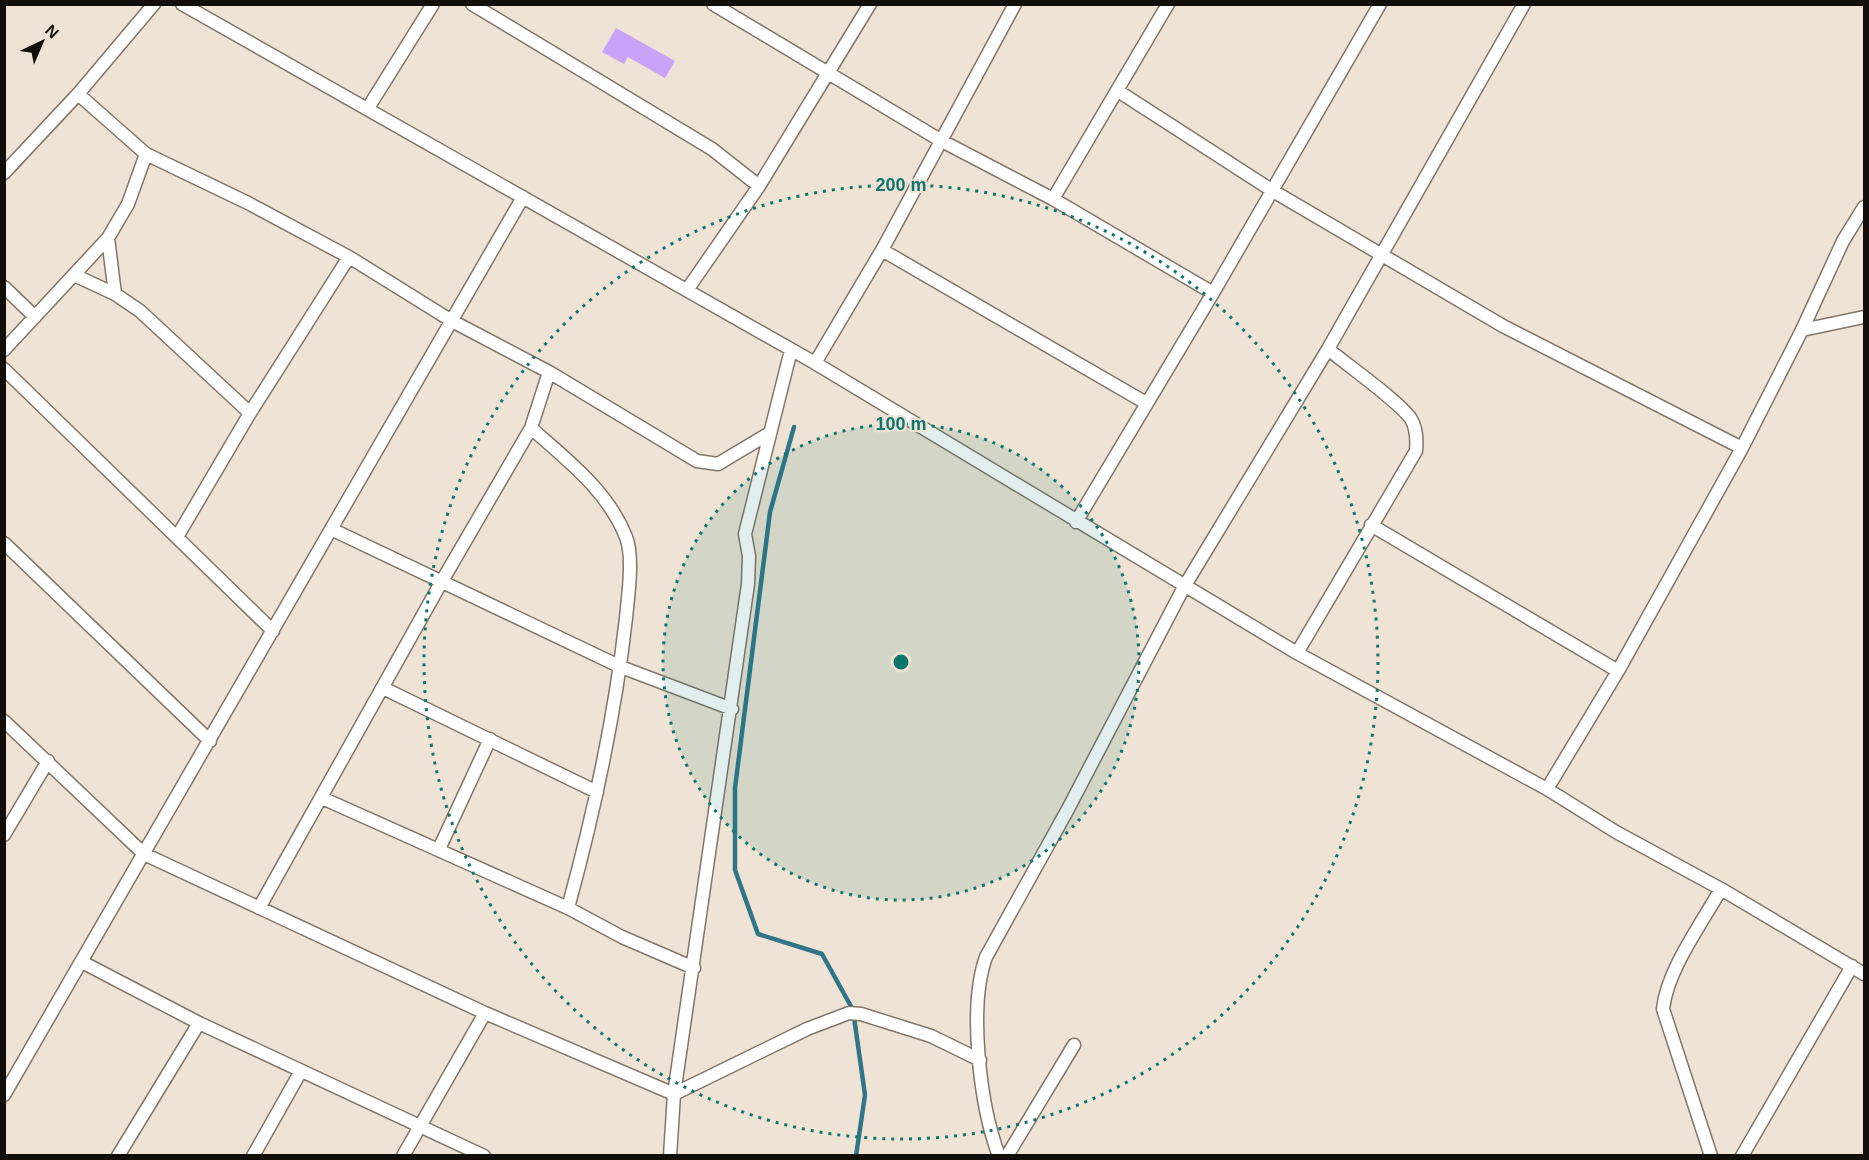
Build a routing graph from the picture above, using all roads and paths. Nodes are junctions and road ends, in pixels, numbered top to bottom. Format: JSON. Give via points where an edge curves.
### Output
{"nodes":[{"id":1,"x":154,"y":4,"type":"edge"},
{"id":2,"x":182,"y":4,"type":"edge"},
{"id":3,"x":433,"y":4,"type":"edge"},
{"id":4,"x":472,"y":4,"type":"edge"},
{"id":5,"x":870,"y":4,"type":"edge"},
{"id":6,"x":1015,"y":4,"type":"edge"},
{"id":7,"x":1168,"y":4,"type":"edge"},
{"id":8,"x":1380,"y":4,"type":"edge"},
{"id":9,"x":1524,"y":4,"type":"edge"},
{"id":10,"x":717,"y":5,"type":"edge"},
{"id":11,"x":830,"y":72,"type":"junction"},
{"id":12,"x":1118,"y":91,"type":"junction"},
{"id":13,"x":78,"y":94,"type":"junction"},
{"id":14,"x":368,"y":108,"type":"junction"},
{"id":15,"x":940,"y":140,"type":"junction"},
{"id":16,"x":146,"y":154,"type":"junction"},
{"id":17,"x":4,"y":173,"type":"edge"},
{"id":18,"x":759,"y":186,"type":"junction"},
{"id":19,"x":1273,"y":191,"type":"junction"},
{"id":20,"x":523,"y":197,"type":"junction"},
{"id":21,"x":1053,"y":199,"type":"junction"},
{"id":22,"x":1864,"y":207,"type":"edge"},
{"id":23,"x":108,"y":238,"type":"junction"},
{"id":24,"x":882,"y":250,"type":"junction"},
{"id":25,"x":1381,"y":254,"type":"junction"},
{"id":26,"x":349,"y":257,"type":"junction"},
{"id":27,"x":75,"y":275,"type":"junction"},
{"id":28,"x":4,"y":287,"type":"edge"},
{"id":29,"x":687,"y":290,"type":"junction"},
{"id":30,"x":1213,"y":293,"type":"junction"},
{"id":31,"x":115,"y":294,"type":"junction"},
{"id":32,"x":35,"y":317,"type":"junction"},
{"id":33,"x":1864,"y":317,"type":"edge"},
{"id":34,"x":452,"y":321,"type":"junction"},
{"id":35,"x":1802,"y":330,"type":"junction"},
{"id":36,"x":1328,"y":349,"type":"junction"},
{"id":37,"x":4,"y":350,"type":"edge"},
{"id":38,"x":791,"y":350,"type":"junction"},
{"id":39,"x":815,"y":363,"type":"junction"},
{"id":40,"x":4,"y":369,"type":"edge"},
{"id":41,"x":549,"y":372,"type":"junction"},
{"id":42,"x":1146,"y":403,"type":"junction"},
{"id":43,"x":250,"y":413,"type":"junction"},
{"id":44,"x":531,"y":428,"type":"junction"},
{"id":45,"x":770,"y":433,"type":"junction"},
{"id":46,"x":1742,"y":448,"type":"junction"},
{"id":47,"x":1076,"y":522,"type":"junction"},
{"id":48,"x":1371,"y":525,"type":"junction"},
{"id":49,"x":332,"y":529,"type":"junction"},
{"id":50,"x":177,"y":537,"type":"junction"},
{"id":51,"x":4,"y":543,"type":"edge"},
{"id":52,"x":442,"y":581,"type":"junction"},
{"id":53,"x":1184,"y":587,"type":"junction"},
{"id":54,"x":273,"y":631,"type":"junction"},
{"id":55,"x":1297,"y":653,"type":"junction"},
{"id":56,"x":621,"y":667,"type":"junction"},
{"id":57,"x":1618,"y":670,"type":"junction"},
{"id":58,"x":383,"y":688,"type":"junction"},
{"id":59,"x":732,"y":709,"type":"junction"},
{"id":60,"x":4,"y":721,"type":"edge"},
{"id":61,"x":490,"y":739,"type":"junction"},
{"id":62,"x":210,"y":741,"type":"junction"},
{"id":63,"x":48,"y":761,"type":"junction"},
{"id":64,"x":1548,"y":789,"type":"junction"},
{"id":65,"x":597,"y":792,"type":"junction"},
{"id":66,"x":322,"y":798,"type":"junction"},
{"id":67,"x":4,"y":835,"type":"edge"},
{"id":68,"x":440,"y":849,"type":"junction"},
{"id":69,"x":144,"y":855,"type":"junction"},
{"id":70,"x":1721,"y":889,"type":"junction"},
{"id":71,"x":259,"y":908,"type":"junction"},
{"id":72,"x":568,"y":908,"type":"junction"},
{"id":73,"x":82,"y":962,"type":"junction"},
{"id":74,"x":1852,"y":966,"type":"junction"},
{"id":75,"x":694,"y":968,"type":"junction"},
{"id":76,"x":1864,"y":974,"type":"edge"},
{"id":77,"x":485,"y":1012,"type":"junction"},
{"id":78,"x":199,"y":1023,"type":"junction"},
{"id":79,"x":1074,"y":1045,"type":"dead end"},
{"id":80,"x":980,"y":1060,"type":"junction"},
{"id":81,"x":301,"y":1071,"type":"junction"},
{"id":82,"x":674,"y":1094,"type":"junction"},
{"id":83,"x":4,"y":1095,"type":"edge"},
{"id":84,"x":419,"y":1127,"type":"junction"},
{"id":85,"x":118,"y":1155,"type":"edge"},
{"id":86,"x":253,"y":1155,"type":"edge"},
{"id":87,"x":403,"y":1155,"type":"edge"},
{"id":88,"x":484,"y":1155,"type":"edge"},
{"id":89,"x":670,"y":1155,"type":"edge"},
{"id":90,"x":999,"y":1155,"type":"edge"},
{"id":91,"x":1007,"y":1155,"type":"edge"},
{"id":92,"x":1711,"y":1155,"type":"edge"},
{"id":93,"x":1742,"y":1155,"type":"edge"}],
"edges":[{"from":1,"to":13,"type":"street"},
{"from":2,"to":14,"type":"street"},
{"from":3,"to":14,"type":"street"},
{"from":4,"to":18,"type":"street","via":[[712,149]]},
{"from":5,"to":11,"type":"street"},
{"from":6,"to":15,"type":"street"},
{"from":7,"to":12,"type":"street"},
{"from":8,"to":19,"type":"street"},
{"from":9,"to":25,"type":"street"},
{"from":10,"to":11,"type":"street"},
{"from":11,"to":15,"type":"street"},
{"from":11,"to":18,"type":"street"},
{"from":12,"to":19,"type":"street"},
{"from":12,"to":21,"type":"street"},
{"from":13,"to":16,"type":"street"},
{"from":13,"to":17,"type":"street"},
{"from":14,"to":20,"type":"street"},
{"from":15,"to":21,"type":"street"},
{"from":15,"to":24,"type":"street"},
{"from":16,"to":23,"type":"street","via":[[128,204]]},
{"from":16,"to":26,"type":"street"},
{"from":18,"to":29,"type":"street"},
{"from":19,"to":25,"type":"street"},
{"from":19,"to":30,"type":"street"},
{"from":20,"to":29,"type":"street"},
{"from":20,"to":34,"type":"street"},
{"from":21,"to":30,"type":"street"},
{"from":22,"to":35,"type":"street","via":[[1843,241]]},
{"from":23,"to":27,"type":"street"},
{"from":23,"to":31,"type":"street"},
{"from":24,"to":39,"type":"street"},
{"from":24,"to":42,"type":"street"},
{"from":25,"to":36,"type":"street"},
{"from":25,"to":46,"type":"street","via":[[1503,326]]},
{"from":26,"to":34,"type":"street"},
{"from":26,"to":43,"type":"street"},
{"from":27,"to":31,"type":"street"},
{"from":27,"to":32,"type":"street"},
{"from":28,"to":32,"type":"street"},
{"from":29,"to":38,"type":"street"},
{"from":30,"to":42,"type":"street"},
{"from":31,"to":43,"type":"street","via":[[160,327]]},
{"from":32,"to":37,"type":"street"},
{"from":33,"to":35,"type":"street"},
{"from":34,"to":41,"type":"street"},
{"from":34,"to":49,"type":"street"},
{"from":35,"to":46,"type":"street"},
{"from":36,"to":48,"type":"street","via":[[1406,413],[1416,430],[1416,451]]},
{"from":36,"to":53,"type":"street"},
{"from":38,"to":39,"type":"street"},
{"from":38,"to":45,"type":"street"},
{"from":39,"to":47,"type":"street"},
{"from":40,"to":50,"type":"street"},
{"from":41,"to":44,"type":"street"},
{"from":41,"to":45,"type":"street","via":[[697,461],[710,465],[724,462]]},
{"from":42,"to":47,"type":"street"},
{"from":43,"to":50,"type":"street"},
{"from":44,"to":52,"type":"street"},
{"from":44,"to":56,"type":"street","via":[[588,480],[626,536],[629,593]]},
{"from":45,"to":59,"type":"street","via":[[745,534],[748,584]]},
{"from":46,"to":57,"type":"street"},
{"from":47,"to":53,"type":"street"},
{"from":48,"to":55,"type":"street"},
{"from":48,"to":57,"type":"street"},
{"from":49,"to":52,"type":"street"},
{"from":49,"to":54,"type":"street"},
{"from":50,"to":54,"type":"street"},
{"from":51,"to":62,"type":"street"},
{"from":52,"to":56,"type":"street"},
{"from":52,"to":58,"type":"street"},
{"from":53,"to":55,"type":"street"},
{"from":53,"to":80,"type":"street","via":[[986,957],[978,999]]},
{"from":54,"to":62,"type":"street"},
{"from":55,"to":64,"type":"street"},
{"from":56,"to":59,"type":"street"},
{"from":56,"to":65,"type":"street"},
{"from":57,"to":64,"type":"street"},
{"from":58,"to":61,"type":"street"},
{"from":58,"to":66,"type":"street"},
{"from":59,"to":75,"type":"street"},
{"from":60,"to":63,"type":"street"},
{"from":61,"to":65,"type":"street"},
{"from":61,"to":68,"type":"street"},
{"from":62,"to":69,"type":"street"},
{"from":63,"to":67,"type":"street"},
{"from":63,"to":69,"type":"street"},
{"from":64,"to":70,"type":"street","via":[[1616,832]]},
{"from":65,"to":72,"type":"street"},
{"from":66,"to":68,"type":"street"},
{"from":66,"to":71,"type":"street"},
{"from":68,"to":72,"type":"street"},
{"from":69,"to":71,"type":"street"},
{"from":69,"to":73,"type":"street"},
{"from":70,"to":74,"type":"street"},
{"from":70,"to":92,"type":"street","via":[[1676,969],[1663,1009]]},
{"from":71,"to":77,"type":"street"},
{"from":72,"to":75,"type":"street","via":[[622,938]]},
{"from":73,"to":78,"type":"street"},
{"from":73,"to":83,"type":"street"},
{"from":74,"to":76,"type":"street"},
{"from":74,"to":93,"type":"street"},
{"from":75,"to":82,"type":"street"},
{"from":77,"to":82,"type":"street"},
{"from":77,"to":84,"type":"street"},
{"from":78,"to":81,"type":"street"},
{"from":78,"to":85,"type":"street"},
{"from":79,"to":91,"type":"street"},
{"from":80,"to":82,"type":"street","via":[[931,1035],[849,1013],[807,1029]]},
{"from":80,"to":90,"type":"street","via":[[986,1111]]},
{"from":81,"to":84,"type":"street"},
{"from":81,"to":86,"type":"street"},
{"from":82,"to":89,"type":"street"},
{"from":84,"to":87,"type":"street"},
{"from":84,"to":88,"type":"street"}]}
